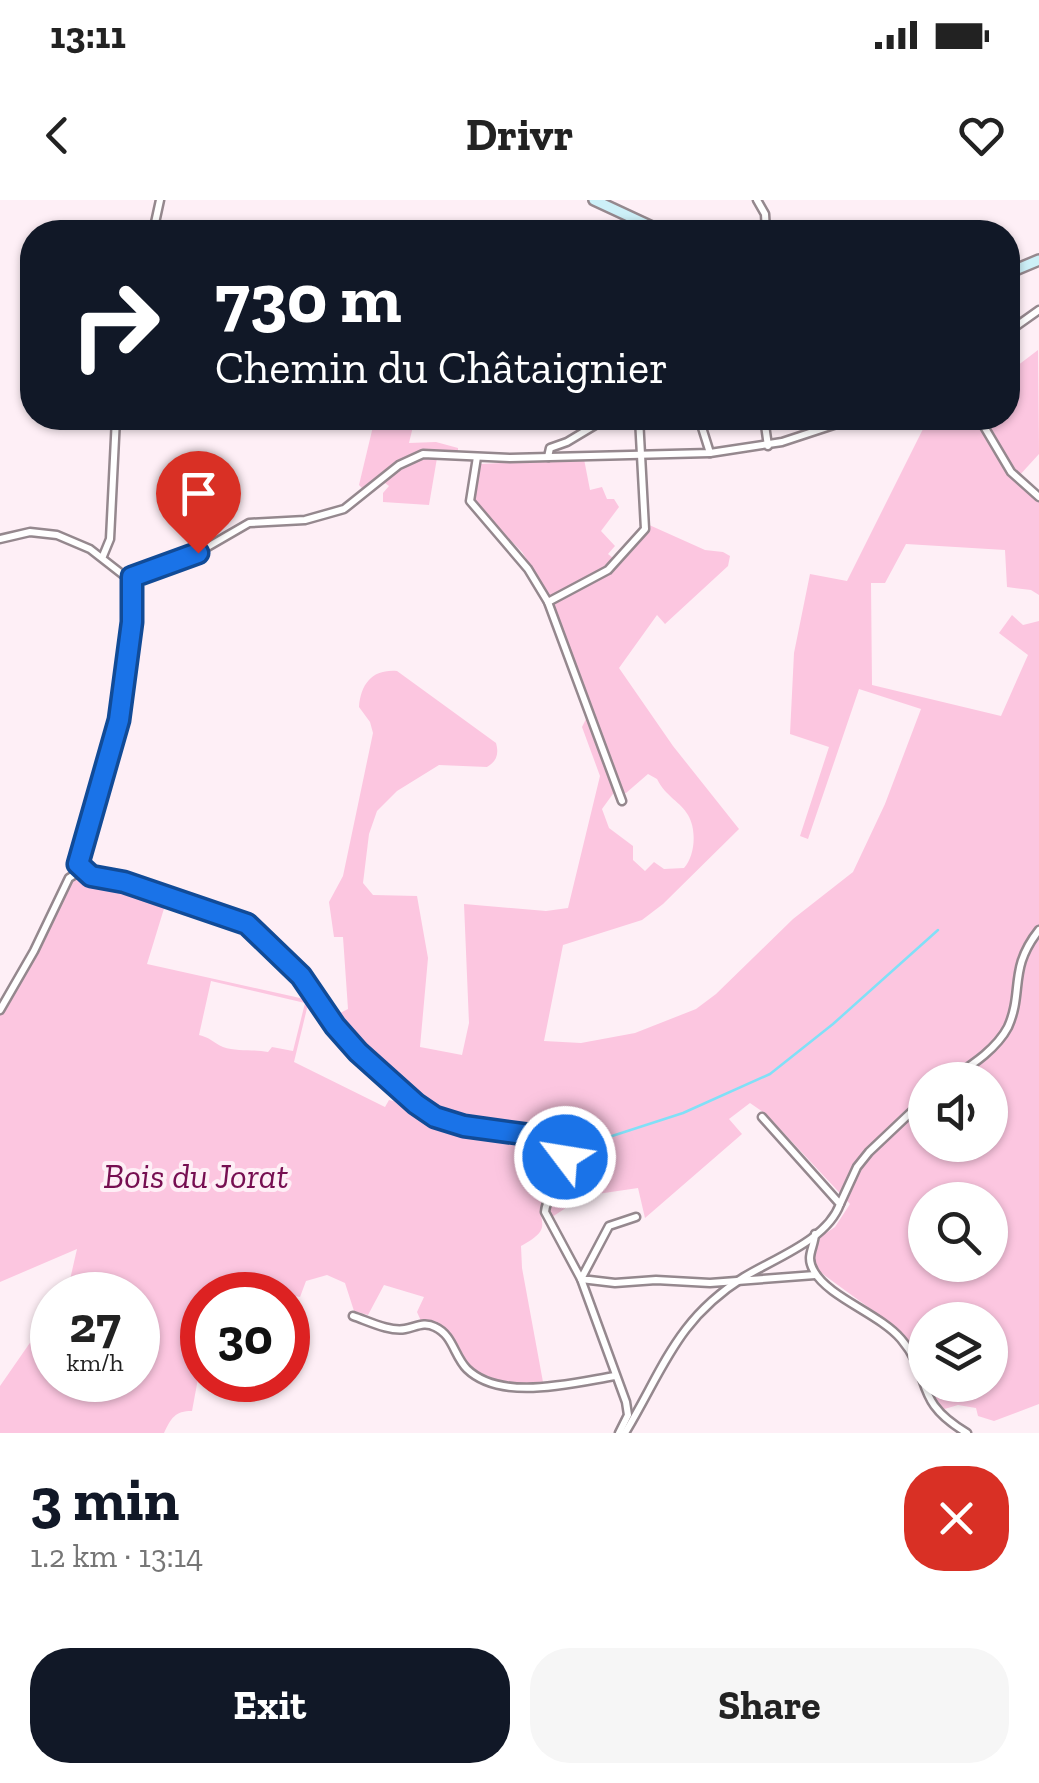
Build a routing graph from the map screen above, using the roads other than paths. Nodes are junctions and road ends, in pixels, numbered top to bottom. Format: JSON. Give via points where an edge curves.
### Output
{"nodes":[{"id":1,"x":594,"y":200,"type":"edge"},
{"id":2,"x":637,"y":220,"type":"edge"},
{"id":3,"x":115,"y":430,"type":"edge"},
{"id":4,"x":588,"y":430,"type":"edge"},
{"id":5,"x":640,"y":430,"type":"edge"},
{"id":6,"x":702,"y":430,"type":"edge"},
{"id":7,"x":766,"y":430,"type":"edge"},
{"id":8,"x":818,"y":430,"type":"edge"},
{"id":9,"x":986,"y":430,"type":"edge"},
{"id":10,"x":768,"y":446,"type":"junction"},
{"id":11,"x":710,"y":453,"type":"junction"},
{"id":12,"x":641,"y":456,"type":"junction"},
{"id":13,"x":477,"y":457,"type":"junction"},
{"id":14,"x":548,"y":457,"type":"junction"},
{"id":15,"x":1039,"y":497,"type":"edge"},
{"id":16,"x":0,"y":539,"type":"edge"},
{"id":17,"x":103,"y":556,"type":"junction"},
{"id":18,"x":132,"y":577,"type":"junction"},
{"id":19,"x":548,"y":602,"type":"junction"},
{"id":20,"x":622,"y":801,"type":"dead end"},
{"id":21,"x":82,"y":870,"type":"junction"},
{"id":22,"x":1039,"y":930,"type":"edge"},
{"id":23,"x":0,"y":1010,"type":"edge"},
{"id":24,"x":974,"y":1062,"type":"edge"},
{"id":25,"x":908,"y":1115,"type":"edge"},
{"id":26,"x":762,"y":1117,"type":"dead end"},
{"id":27,"x":840,"y":1204,"type":"junction"},
{"id":28,"x":636,"y":1216,"type":"dead end"},
{"id":29,"x":815,"y":1234,"type":"junction"},
{"id":30,"x":815,"y":1275,"type":"junction"},
{"id":31,"x":581,"y":1279,"type":"junction"},
{"id":32,"x":740,"y":1280,"type":"junction"},
{"id":33,"x":353,"y":1316,"type":"dead end"},
{"id":34,"x":616,"y":1376,"type":"junction"},
{"id":35,"x":622,"y":1433,"type":"edge"},
{"id":36,"x":967,"y":1433,"type":"edge"}],
"edges":[{"from":1,"to":2,"type":"main road"},
{"from":3,"to":17,"type":"street","via":[[110,539]]},
{"from":4,"to":14,"type":"street","via":[[550,448]]},
{"from":5,"to":12,"type":"street"},
{"from":6,"to":11,"type":"street"},
{"from":7,"to":10,"type":"street"},
{"from":8,"to":10,"type":"street"},
{"from":9,"to":15,"type":"street","via":[[1011,472]]},
{"from":10,"to":11,"type":"street"},
{"from":11,"to":12,"type":"street"},
{"from":12,"to":14,"type":"street"},
{"from":12,"to":19,"type":"street","via":[[645,528],[608,570]]},
{"from":13,"to":14,"type":"street"},
{"from":13,"to":18,"type":"street","via":[[419,455],[344,508],[250,523],[191,556]]},
{"from":13,"to":19,"type":"street","via":[[472,506]]},
{"from":16,"to":17,"type":"street","via":[[50,533]]},
{"from":17,"to":18,"type":"street"},
{"from":18,"to":21,"type":"street","via":[[125,687],[78,856]]},
{"from":19,"to":20,"type":"street"},
{"from":21,"to":23,"type":"street","via":[[69,878]]},
{"from":21,"to":31,"type":"street","via":[[247,924],[301,976],[358,1052],[435,1117],[560,1143],[565,1157],[545,1212]]},
{"from":22,"to":24,"type":"street","via":[[1021,957],[1003,1035]]},
{"from":25,"to":27,"type":"street","via":[[857,1167]]},
{"from":26,"to":27,"type":"street"},
{"from":27,"to":29,"type":"street"},
{"from":28,"to":31,"type":"street","via":[[609,1226]]},
{"from":29,"to":30,"type":"street","via":[[809,1256]]},
{"from":29,"to":32,"type":"street"},
{"from":30,"to":32,"type":"street"},
{"from":30,"to":36,"type":"street","via":[[900,1338],[931,1404]]},
{"from":31,"to":32,"type":"street"},
{"from":31,"to":34,"type":"street"},
{"from":32,"to":35,"type":"street","via":[[686,1326]]},
{"from":33,"to":34,"type":"street","via":[[402,1330],[436,1327],[466,1368],[497,1387]]},
{"from":34,"to":35,"type":"street","via":[[628,1406]]}]}
